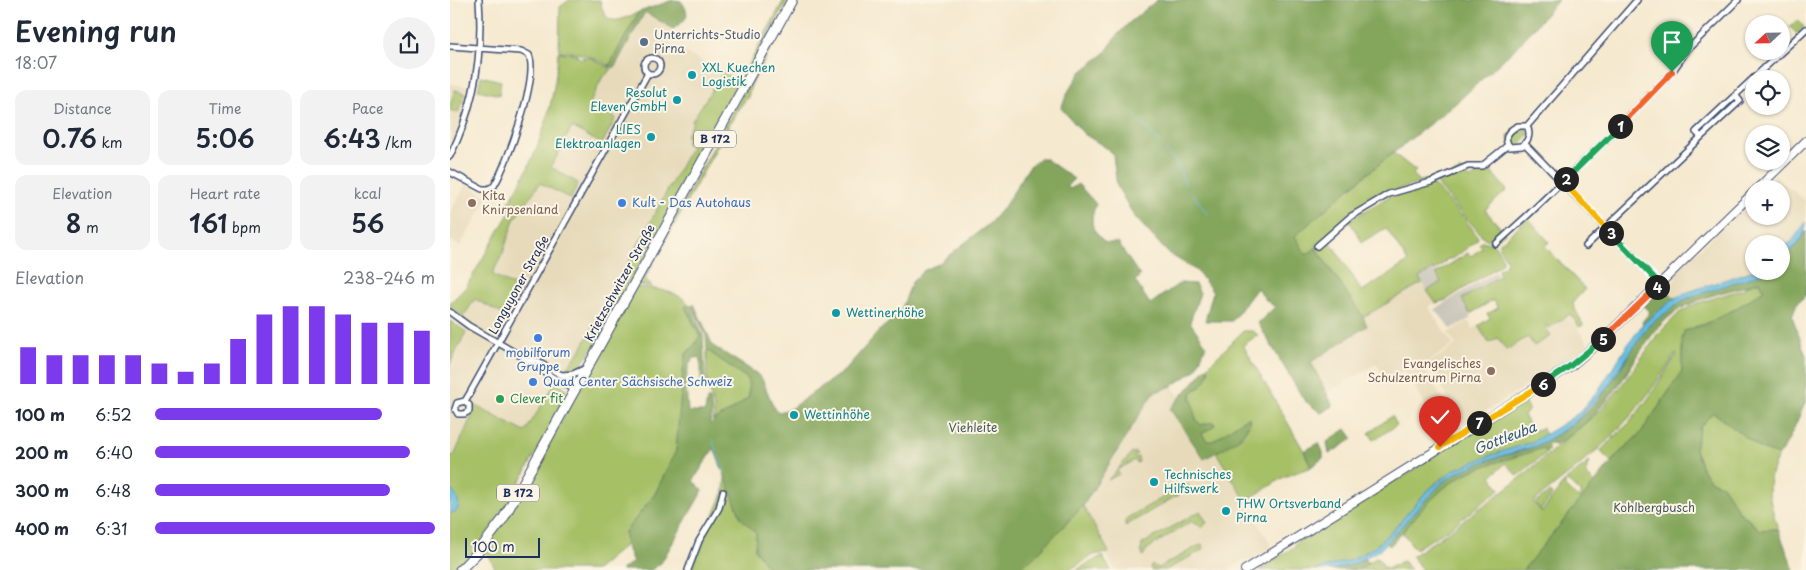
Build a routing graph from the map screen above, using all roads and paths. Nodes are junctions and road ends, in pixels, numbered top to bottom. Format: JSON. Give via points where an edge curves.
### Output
{"nodes":[{"id":1,"x":480,"y":0,"type":"edge"},
{"id":2,"x":792,"y":0,"type":"edge"},
{"id":3,"x":1637,"y":0,"type":"edge"},
{"id":4,"x":1738,"y":0,"type":"edge"},
{"id":5,"x":1806,"y":30,"type":"edge"},
{"id":6,"x":450,"y":46,"type":"edge"},
{"id":7,"x":479,"y":48,"type":"junction"},
{"id":8,"x":648,"y":73,"type":"dead end"},
{"id":9,"x":1526,"y":126,"type":"junction"},
{"id":10,"x":1806,"y":141,"type":"edge"},
{"id":11,"x":1525,"y":144,"type":"junction"},
{"id":12,"x":1508,"y":145,"type":"junction"},
{"id":13,"x":450,"y":156,"type":"edge"},
{"id":14,"x":450,"y":172,"type":"edge"},
{"id":15,"x":1766,"y":180,"type":"edge"},
{"id":16,"x":1563,"y":182,"type":"junction"},
{"id":17,"x":1745,"y":201,"type":"edge"},
{"id":18,"x":1605,"y":227,"type":"junction"},
{"id":19,"x":1496,"y":244,"type":"dead end"},
{"id":20,"x":1317,"y":246,"type":"dead end"},
{"id":21,"x":1586,"y":246,"type":"dead end"},
{"id":22,"x":1660,"y":284,"type":"junction"},
{"id":23,"x":450,"y":312,"type":"edge"},
{"id":24,"x":498,"y":343,"type":"junction"},
{"id":25,"x":528,"y":360,"type":"junction"},
{"id":26,"x":587,"y":368,"type":"junction"},
{"id":27,"x":559,"y":374,"type":"junction"},
{"id":28,"x":577,"y":387,"type":"junction"},
{"id":29,"x":465,"y":401,"type":"dead end"},
{"id":30,"x":723,"y":492,"type":"dead end"},
{"id":31,"x":460,"y":570,"type":"edge"},
{"id":32,"x":688,"y":570,"type":"edge"},
{"id":33,"x":1245,"y":570,"type":"edge"}],
"edges":[{"from":1,"to":7,"type":"street"},
{"from":2,"to":26,"type":"main road","name":"Krietzschwitzer Straße","number":"B 172"},
{"from":3,"to":9,"type":"street"},
{"from":4,"to":16,"type":"street"},
{"from":5,"to":18,"type":"street","via":[[1696,132],[1701,137]]},
{"from":6,"to":7,"type":"street"},
{"from":7,"to":13,"type":"street","via":[[467,116]]},
{"from":7,"to":14,"type":"street","via":[[521,51],[529,55],[530,77],[522,116],[494,186],[482,189]]},
{"from":8,"to":24,"type":"street","name":"Longuyoner Straße"},
{"from":9,"to":11,"type":"street","via":[[1530,134]]},
{"from":9,"to":12,"type":"street","via":[[1511,130],[1506,140]]},
{"from":10,"to":15,"type":"main road"},
{"from":11,"to":12,"type":"street","via":[[1516,148]]},
{"from":11,"to":16,"type":"street"},
{"from":12,"to":20,"type":"street","via":[[1482,166],[1468,166],[1431,182],[1389,194],[1350,217]]},
{"from":16,"to":18,"type":"street"},
{"from":16,"to":19,"type":"street"},
{"from":17,"to":22,"type":"main road"},
{"from":18,"to":21,"type":"street"},
{"from":18,"to":22,"type":"street"},
{"from":22,"to":33,"type":"main road","via":[[1570,366]]},
{"from":23,"to":24,"type":"street"},
{"from":24,"to":25,"type":"street"},
{"from":24,"to":29,"type":"street","name":"Longuyoner Straße"},
{"from":25,"to":27,"type":"street"},
{"from":25,"to":28,"type":"street","via":[[533,366]]},
{"from":26,"to":27,"type":"street","via":[[573,374]]},
{"from":26,"to":28,"type":"main road","name":"Krietzschwitzer Straße","number":"B 172"},
{"from":27,"to":28,"type":"street"},
{"from":28,"to":31,"type":"main road","name":"Krietzschwitzer Straße","number":"B 172","via":[[503,519]]},
{"from":30,"to":32,"type":"street","via":[[719,508],[699,542]]}]}
